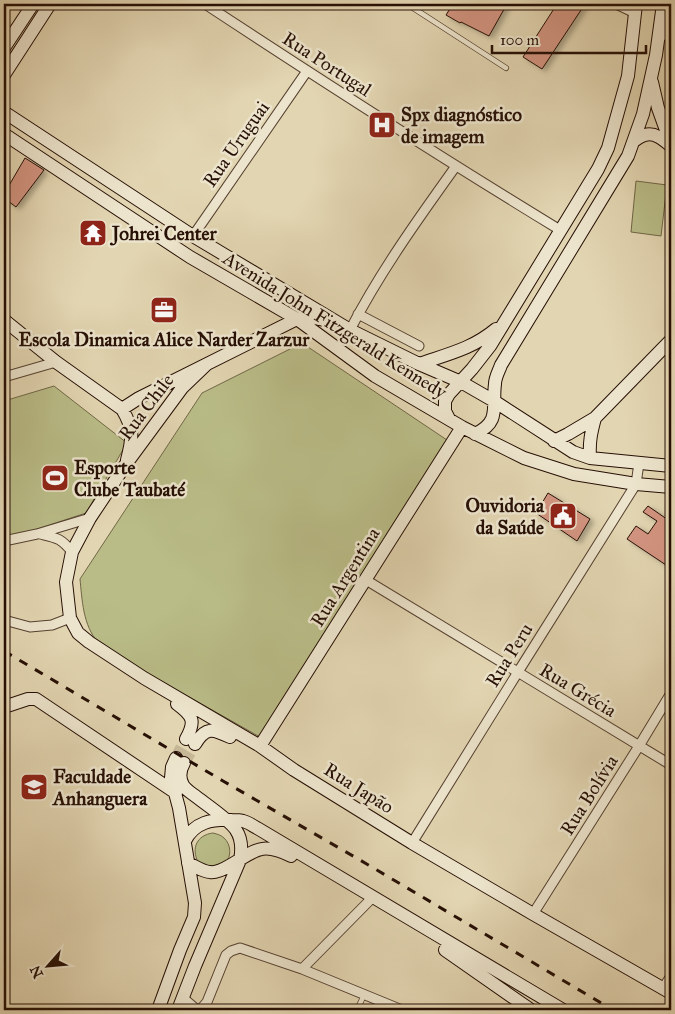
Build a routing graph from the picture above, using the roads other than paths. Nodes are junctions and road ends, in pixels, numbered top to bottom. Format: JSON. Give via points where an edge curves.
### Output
{"nodes":[{"id":1,"x":33,"y":4,"type":"edge"},
{"id":2,"x":50,"y":4,"type":"edge"},
{"id":3,"x":205,"y":4,"type":"edge"},
{"id":4,"x":407,"y":4,"type":"edge"},
{"id":5,"x":616,"y":4,"type":"edge"},
{"id":6,"x":663,"y":4,"type":"edge"},
{"id":7,"x":668,"y":4,"type":"edge"},
{"id":8,"x":671,"y":6,"type":"edge"},
{"id":9,"x":635,"y":8,"type":"edge"},
{"id":10,"x":671,"y":33,"type":"edge"},
{"id":11,"x":658,"y":37,"type":"junction"},
{"id":12,"x":6,"y":41,"type":"edge"},
{"id":13,"x":506,"y":68,"type":"dead end"},
{"id":14,"x":307,"y":71,"type":"junction"},
{"id":15,"x":4,"y":75,"type":"edge"},
{"id":16,"x":651,"y":77,"type":"junction"},
{"id":17,"x":4,"y":112,"type":"edge"},
{"id":18,"x":4,"y":134,"type":"edge"},
{"id":19,"x":634,"y":141,"type":"junction"},
{"id":20,"x":671,"y":145,"type":"edge"},
{"id":21,"x":608,"y":148,"type":"junction"},
{"id":22,"x":628,"y":156,"type":"junction"},
{"id":23,"x":456,"y":166,"type":"junction"},
{"id":24,"x":560,"y":230,"type":"junction"},
{"id":25,"x":193,"y":236,"type":"junction"},
{"id":26,"x":358,"y":314,"type":"junction"},
{"id":27,"x":298,"y":319,"type":"junction"},
{"id":28,"x":4,"y":320,"type":"edge"},
{"id":29,"x":506,"y":321,"type":"junction"},
{"id":30,"x":345,"y":327,"type":"junction"},
{"id":31,"x":671,"y":340,"type":"edge"},
{"id":32,"x":419,"y":346,"type":"dead end"},
{"id":33,"x":56,"y":362,"type":"junction"},
{"id":34,"x":207,"y":364,"type":"junction"},
{"id":35,"x":419,"y":364,"type":"junction"},
{"id":36,"x":4,"y":377,"type":"edge"},
{"id":37,"x":461,"y":382,"type":"junction"},
{"id":38,"x":494,"y":401,"type":"junction"},
{"id":39,"x":122,"y":409,"type":"junction"},
{"id":40,"x":596,"y":418,"type":"junction"},
{"id":41,"x":449,"y":419,"type":"junction"},
{"id":42,"x":462,"y":427,"type":"junction"},
{"id":43,"x":475,"y":434,"type":"junction"},
{"id":44,"x":554,"y":441,"type":"junction"},
{"id":45,"x":590,"y":458,"type":"junction"},
{"id":46,"x":639,"y":463,"type":"junction"},
{"id":47,"x":126,"y":464,"type":"junction"},
{"id":48,"x":671,"y":466,"type":"edge"},
{"id":49,"x":636,"y":484,"type":"junction"},
{"id":50,"x":671,"y":487,"type":"edge"},
{"id":51,"x":90,"y":518,"type":"junction"},
{"id":52,"x":37,"y":534,"type":"junction"},
{"id":53,"x":4,"y":541,"type":"edge"},
{"id":54,"x":72,"y":552,"type":"junction"},
{"id":55,"x":366,"y":580,"type":"junction"},
{"id":56,"x":66,"y":582,"type":"joint"},
{"id":57,"x":70,"y":618,"type":"junction"},
{"id":58,"x":4,"y":620,"type":"edge"},
{"id":59,"x":518,"y":672,"type":"junction"},
{"id":60,"x":144,"y":678,"type":"junction"},
{"id":61,"x":671,"y":692,"type":"edge"},
{"id":62,"x":4,"y":707,"type":"edge"},
{"id":63,"x":260,"y":746,"type":"junction"},
{"id":64,"x":639,"y":746,"type":"junction"},
{"id":65,"x":671,"y":766,"type":"edge"},
{"id":66,"x":294,"y":770,"type":"junction"},
{"id":67,"x":176,"y":793,"type":"junction"},
{"id":68,"x":226,"y":820,"type":"junction"},
{"id":69,"x":185,"y":841,"type":"junction"},
{"id":70,"x":412,"y":843,"type":"junction"},
{"id":71,"x":240,"y":860,"type":"junction"},
{"id":72,"x":188,"y":863,"type":"junction"},
{"id":73,"x":371,"y":899,"type":"junction"},
{"id":74,"x":533,"y":914,"type":"junction"},
{"id":75,"x":302,"y":969,"type":"junction"},
{"id":76,"x":671,"y":976,"type":"edge"},
{"id":77,"x":667,"y":990,"type":"edge"},
{"id":78,"x":364,"y":995,"type":"junction"},
{"id":79,"x":181,"y":1004,"type":"edge"},
{"id":80,"x":158,"y":1010,"type":"edge"},
{"id":81,"x":198,"y":1010,"type":"edge"},
{"id":82,"x":357,"y":1010,"type":"edge"},
{"id":83,"x":402,"y":1010,"type":"edge"},
{"id":84,"x":531,"y":1010,"type":"edge"},
{"id":85,"x":563,"y":1010,"type":"edge"}],
"edges":[{"from":1,"to":12,"type":"main road"},
{"from":2,"to":15,"type":"main road"},
{"from":3,"to":14,"type":"street","name":"Rua Portugal"},
{"from":4,"to":13,"type":"lane"},
{"from":5,"to":9,"type":"street"},
{"from":6,"to":11,"type":"main road"},
{"from":7,"to":8,"type":"street"},
{"from":9,"to":21,"type":"main road","via":[[628,76]]},
{"from":10,"to":11,"type":"street"},
{"from":11,"to":16,"type":"main road"},
{"from":14,"to":23,"type":"street","name":"Rua Portugal"},
{"from":14,"to":25,"type":"street","name":"Rua Uruguai"},
{"from":16,"to":19,"type":"main road"},
{"from":16,"to":20,"type":"main road"},
{"from":17,"to":25,"type":"main road","name":"Avenida John Fitzgerald Kennedy"},
{"from":18,"to":27,"type":"main road","name":"Avenida John Fitzgerald Kennedy","via":[[190,257]]},
{"from":19,"to":20,"type":"main road","via":[[654,134]]},
{"from":19,"to":22,"type":"main road"},
{"from":21,"to":22,"type":"main road","via":[[615,158]]},
{"from":21,"to":24,"type":"main road"},
{"from":22,"to":38,"type":"main road","via":[[501,365],[495,381]]},
{"from":23,"to":24,"type":"street","name":"Rua Portugal"},
{"from":23,"to":26,"type":"street","via":[[403,241]]},
{"from":24,"to":29,"type":"main road"},
{"from":25,"to":30,"type":"main road","name":"Avenida John Fitzgerald Kennedy"},
{"from":26,"to":30,"type":"street"},
{"from":26,"to":32,"type":"street"},
{"from":27,"to":30,"type":"main road","via":[[315,318]]},
{"from":27,"to":34,"type":"main road","name":"Rua Chile"},
{"from":27,"to":41,"type":"main road","name":"Avenida John Fitzgerald Kennedy","via":[[375,376]]},
{"from":28,"to":33,"type":"main road"},
{"from":29,"to":35,"type":"main road","via":[[471,346]]},
{"from":29,"to":37,"type":"main road"},
{"from":30,"to":35,"type":"main road","name":"Avenida John Fitzgerald Kennedy"},
{"from":31,"to":40,"type":"main road"},
{"from":33,"to":36,"type":"street"},
{"from":33,"to":39,"type":"main road"},
{"from":34,"to":39,"type":"main road","name":"Rua Chile"},
{"from":34,"to":47,"type":"main road","name":"Rua Chile","via":[[182,388]]},
{"from":35,"to":37,"type":"main road","name":"Avenida John Fitzgerald Kennedy"},
{"from":37,"to":38,"type":"main road","name":"Avenida John Fitzgerald Kennedy"},
{"from":37,"to":41,"type":"main road","via":[[445,402]]},
{"from":38,"to":43,"type":"main road","via":[[490,425]]},
{"from":38,"to":44,"type":"main road","name":"Avenida John Fitzgerald Kennedy"},
{"from":39,"to":47,"type":"main road","via":[[132,433]]},
{"from":40,"to":44,"type":"main road"},
{"from":40,"to":45,"type":"main road","via":[[590,435]]},
{"from":41,"to":42,"type":"main road","name":"Avenida John Fitzgerald Kennedy"},
{"from":42,"to":43,"type":"main road","name":"Avenida John Fitzgerald Kennedy"},
{"from":42,"to":55,"type":"main road","name":"Rua Argentina"},
{"from":43,"to":49,"type":"main road","name":"Avenida John Fitzgerald Kennedy","via":[[524,458],[574,474]]},
{"from":44,"to":45,"type":"main road","name":"Avenida John Fitzgerald Kennedy"},
{"from":45,"to":46,"type":"main road","name":"Avenida John Fitzgerald Kennedy"},
{"from":46,"to":48,"type":"main road","name":"Avenida John Fitzgerald Kennedy"},
{"from":46,"to":49,"type":"street"},
{"from":47,"to":51,"type":"main road","name":"Rua Chile"},
{"from":49,"to":50,"type":"main road","name":"Avenida John Fitzgerald Kennedy"},
{"from":49,"to":59,"type":"street","name":"Rua Peru"},
{"from":51,"to":52,"type":"street"},
{"from":51,"to":54,"type":"main road","name":"Rua Chile"},
{"from":52,"to":53,"type":"street"},
{"from":52,"to":54,"type":"street","via":[[57,538]]},
{"from":54,"to":56,"type":"main road","name":"Rua Chile"},
{"from":55,"to":59,"type":"street","name":"Rua Grécia"},
{"from":55,"to":63,"type":"main road","name":"Rua Argentina"},
{"from":56,"to":57,"type":"main road","name":"Rua Japão"},
{"from":57,"to":58,"type":"street","via":[[52,625],[30,627]]},
{"from":57,"to":60,"type":"main road","name":"Rua Japão","via":[[78,633],[89,642]]},
{"from":59,"to":64,"type":"street","name":"Rua Grécia"},
{"from":59,"to":70,"type":"street","name":"Rua Peru"},
{"from":60,"to":63,"type":"main road","name":"Rua Japão"},
{"from":60,"to":66,"type":"main road","via":[[185,710],[192,720],[191,742],[209,730],[217,731]]},
{"from":61,"to":64,"type":"street","name":"Rua Bolívia"},
{"from":62,"to":67,"type":"main road","via":[[36,699]]},
{"from":63,"to":66,"type":"main road","name":"Rua Japão"},
{"from":64,"to":65,"type":"street","name":"Rua Grécia"},
{"from":64,"to":74,"type":"street","name":"Rua Bolívia"},
{"from":66,"to":70,"type":"main road","name":"Rua Japão"},
{"from":67,"to":68,"type":"main road","via":[[171,778],[172,767],[180,760],[183,787]]},
{"from":67,"to":69,"type":"main road"},
{"from":68,"to":69,"type":"main road","via":[[200,825],[188,834]]},
{"from":68,"to":71,"type":"main road","via":[[241,841]]},
{"from":68,"to":73,"type":"main road","via":[[243,820]]},
{"from":69,"to":72,"type":"main road"},
{"from":70,"to":74,"type":"main road","name":"Rua Japão"},
{"from":71,"to":72,"type":"main road","via":[[222,870],[210,872]]},
{"from":71,"to":73,"type":"main road","via":[[252,852],[269,848],[280,850]]},
{"from":71,"to":79,"type":"main road"},
{"from":72,"to":80,"type":"main road","via":[[195,903],[194,917]]},
{"from":73,"to":75,"type":"street"},
{"from":73,"to":84,"type":"main road"},
{"from":73,"to":85,"type":"main road"},
{"from":74,"to":77,"type":"main road","name":"Rua Japão"},
{"from":75,"to":78,"type":"street"},
{"from":75,"to":81,"type":"street","via":[[240,948],[231,951],[226,955],[207,1002]]},
{"from":76,"to":77,"type":"street"},
{"from":78,"to":82,"type":"lane"},
{"from":78,"to":83,"type":"street"},
{"from":79,"to":81,"type":"street"}]}
